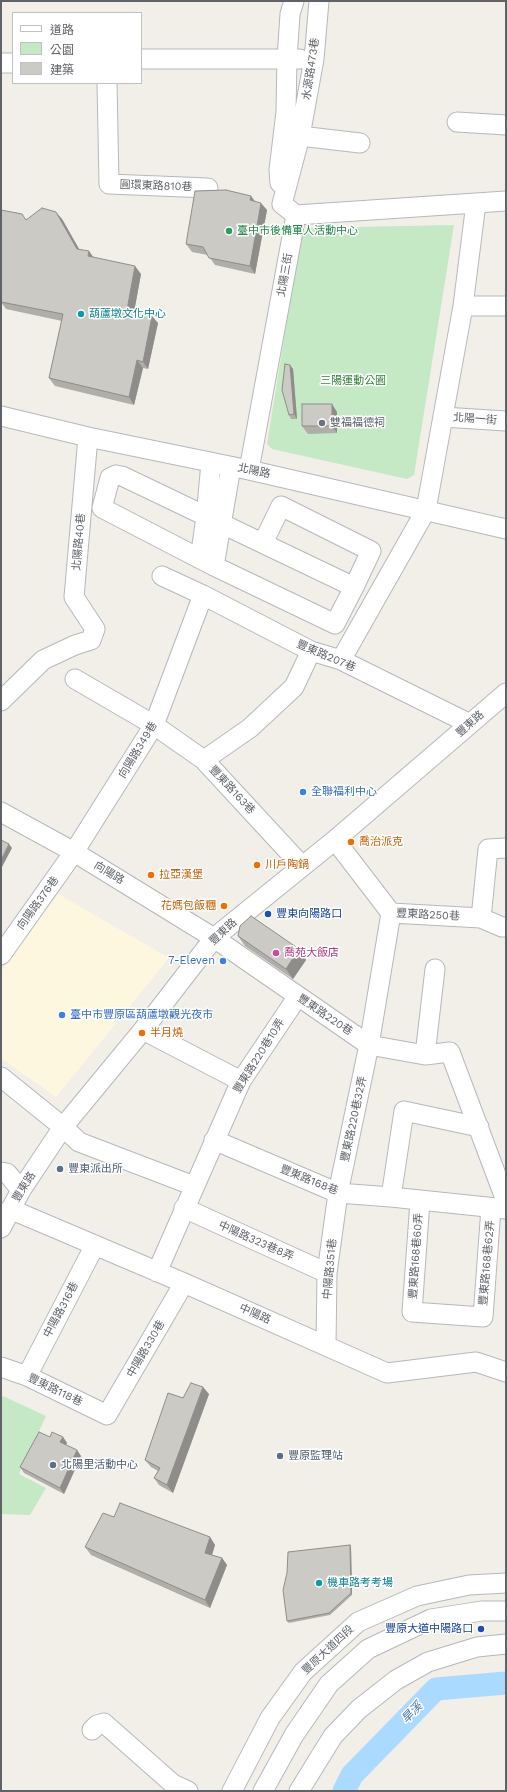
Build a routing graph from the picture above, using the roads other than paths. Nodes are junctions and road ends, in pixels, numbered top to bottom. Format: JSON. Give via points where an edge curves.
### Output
{"nodes":[{"id":1,"x":294,"y":1,"type":"edge"},
{"id":2,"x":319,"y":1,"type":"edge"},
{"id":3,"x":142,"y":58,"type":"edge"},
{"id":4,"x":287,"y":58,"type":"junction"},
{"id":5,"x":314,"y":58,"type":"junction"},
{"id":6,"x":1,"y":63,"type":"edge"},
{"id":7,"x":12,"y":63,"type":"edge"},
{"id":8,"x":107,"y":84,"type":"edge"},
{"id":9,"x":457,"y":122,"type":"dead end"},
{"id":10,"x":506,"y":124,"type":"edge"},
{"id":11,"x":300,"y":136,"type":"junction"},
{"id":12,"x":360,"y":143,"type":"dead end"},
{"id":13,"x":208,"y":188,"type":"dead end"},
{"id":14,"x":506,"y":201,"type":"edge"},
{"id":15,"x":476,"y":203,"type":"junction"},
{"id":16,"x":282,"y":204,"type":"junction"},
{"id":17,"x":296,"y":215,"type":"junction"},
{"id":18,"x":463,"y":306,"type":"junction"},
{"id":19,"x":506,"y":306,"type":"edge"},
{"id":20,"x":1,"y":416,"type":"edge"},
{"id":21,"x":443,"y":417,"type":"junction"},
{"id":22,"x":506,"y":421,"type":"edge"},
{"id":23,"x":88,"y":437,"type":"junction"},
{"id":24,"x":211,"y":463,"type":"junction"},
{"id":25,"x":240,"y":468,"type":"junction"},
{"id":26,"x":426,"y":510,"type":"junction"},
{"id":27,"x":214,"y":520,"type":"junction"},
{"id":28,"x":506,"y":529,"type":"edge"},
{"id":29,"x":263,"y":544,"type":"junction"},
{"id":30,"x":207,"y":562,"type":"junction"},
{"id":31,"x":162,"y":576,"type":"dead end"},
{"id":32,"x":354,"y":587,"type":"junction"},
{"id":33,"x":203,"y":595,"type":"junction"},
{"id":34,"x":310,"y":651,"type":"junction"},
{"id":35,"x":341,"y":660,"type":"junction"},
{"id":36,"x":75,"y":679,"type":"dead end"},
{"id":37,"x":506,"y":693,"type":"edge"},
{"id":38,"x":1,"y":701,"type":"edge"},
{"id":39,"x":470,"y":724,"type":"junction"},
{"id":40,"x":154,"y":725,"type":"junction"},
{"id":41,"x":204,"y":760,"type":"junction"},
{"id":42,"x":1,"y":812,"type":"edge"},
{"id":43,"x":335,"y":840,"type":"junction"},
{"id":44,"x":506,"y":848,"type":"edge"},
{"id":45,"x":74,"y":852,"type":"junction"},
{"id":46,"x":302,"y":866,"type":"junction"},
{"id":47,"x":391,"y":913,"type":"junction"},
{"id":48,"x":481,"y":918,"type":"junction"},
{"id":49,"x":506,"y":927,"type":"edge"},
{"id":50,"x":214,"y":938,"type":"junction"},
{"id":51,"x":1,"y":955,"type":"edge"},
{"id":52,"x":435,"y":969,"type":"dead end"},
{"id":53,"x":298,"y":996,"type":"junction"},
{"id":54,"x":143,"y":1030,"type":"junction"},
{"id":55,"x":369,"y":1045,"type":"junction"},
{"id":56,"x":425,"y":1055,"type":"junction"},
{"id":57,"x":1,"y":1077,"type":"edge"},
{"id":58,"x":241,"y":1081,"type":"junction"},
{"id":59,"x":63,"y":1127,"type":"junction"},
{"id":60,"x":479,"y":1127,"type":"junction"},
{"id":61,"x":214,"y":1140,"type":"junction"},
{"id":62,"x":1,"y":1172,"type":"edge"},
{"id":63,"x":194,"y":1186,"type":"junction"},
{"id":64,"x":21,"y":1190,"type":"junction"},
{"id":65,"x":338,"y":1193,"type":"junction"},
{"id":66,"x":391,"y":1197,"type":"junction"},
{"id":67,"x":420,"y":1201,"type":"junction"},
{"id":68,"x":501,"y":1206,"type":"edge"},
{"id":69,"x":184,"y":1208,"type":"junction"},
{"id":70,"x":10,"y":1209,"type":"junction"},
{"id":71,"x":1,"y":1228,"type":"edge"},
{"id":72,"x":95,"y":1245,"type":"junction"},
{"id":73,"x":158,"y":1272,"type":"junction"},
{"id":74,"x":328,"y":1273,"type":"junction"},
{"id":75,"x":184,"y":1283,"type":"junction"},
{"id":76,"x":483,"y":1317,"type":"joint"},
{"id":77,"x":326,"y":1345,"type":"junction"},
{"id":78,"x":1,"y":1367,"type":"edge"},
{"id":79,"x":506,"y":1372,"type":"edge"},
{"id":80,"x":27,"y":1376,"type":"junction"},
{"id":81,"x":107,"y":1415,"type":"joint"},
{"id":82,"x":505,"y":1579,"type":"edge"},
{"id":83,"x":506,"y":1611,"type":"edge"},
{"id":84,"x":506,"y":1644,"type":"edge"},
{"id":85,"x":92,"y":1730,"type":"dead end"},
{"id":86,"x":188,"y":1791,"type":"edge"},
{"id":87,"x":232,"y":1791,"type":"edge"},
{"id":88,"x":263,"y":1791,"type":"edge"},
{"id":89,"x":299,"y":1791,"type":"edge"}],
"edges":[{"from":1,"to":4,"type":"street","via":[[290,14]]},
{"from":2,"to":5,"type":"street","name":"水源路473巷"},
{"from":3,"to":4,"type":"street"},
{"from":4,"to":5,"type":"street"},
{"from":4,"to":16,"type":"street","via":[[286,112],[279,170]]},
{"from":5,"to":11,"type":"street","name":"水源路473巷"},
{"from":6,"to":7,"type":"street"},
{"from":8,"to":13,"type":"street","name":"圓環東路810巷","via":[[109,184]]},
{"from":9,"to":10,"type":"street"},
{"from":11,"to":12,"type":"street"},
{"from":11,"to":16,"type":"street","name":"水源路473巷"},
{"from":14,"to":15,"type":"street"},
{"from":15,"to":17,"type":"street"},
{"from":15,"to":18,"type":"street"},
{"from":16,"to":17,"type":"street"},
{"from":17,"to":25,"type":"street","name":"北陽三街"},
{"from":18,"to":19,"type":"street"},
{"from":18,"to":21,"type":"street"},
{"from":20,"to":23,"type":"street","name":"北陽路"},
{"from":21,"to":22,"type":"street","name":"北陽一街"},
{"from":21,"to":26,"type":"street"},
{"from":23,"to":24,"type":"street","name":"北陽路"},
{"from":23,"to":38,"type":"street","name":"北陽路40巷","via":[[74,597],[95,628],[90,640],[75,644],[43,660]]},
{"from":24,"to":25,"type":"street","name":"北陽路"},
{"from":24,"to":27,"type":"street"},
{"from":25,"to":26,"type":"street","name":"北陽路"},
{"from":25,"to":27,"type":"street","name":"北陽三街"},
{"from":26,"to":28,"type":"street","name":"北陽路"},
{"from":26,"to":35,"type":"street"},
{"from":27,"to":29,"type":"street"},
{"from":27,"to":30,"type":"street"},
{"from":27,"to":30,"type":"street","via":[[116,475],[110,478],[102,508]]},
{"from":29,"to":32,"type":"street"},
{"from":29,"to":32,"type":"street","via":[[281,506],[371,551]]},
{"from":30,"to":32,"type":"street","via":[[335,624]]},
{"from":31,"to":33,"type":"street","name":"豐東路207巷"},
{"from":33,"to":34,"type":"street","name":"豐東路207巷"},
{"from":33,"to":40,"type":"street","name":"向陽路349巷"},
{"from":34,"to":35,"type":"street","name":"豐東路207巷"},
{"from":34,"to":41,"type":"street","via":[[294,687],[250,728]]},
{"from":35,"to":39,"type":"street","name":"豐東路207巷"},
{"from":36,"to":40,"type":"street","name":"豐東路163巷"},
{"from":37,"to":39,"type":"street","name":"豐東路"},
{"from":39,"to":43,"type":"street","name":"豐東路"},
{"from":40,"to":41,"type":"street","name":"豐東路163巷"},
{"from":40,"to":45,"type":"street","name":"向陽路349巷"},
{"from":41,"to":46,"type":"street","name":"豐東路163巷"},
{"from":42,"to":45,"type":"street","name":"向陽路"},
{"from":43,"to":46,"type":"street","name":"豐東路"},
{"from":43,"to":47,"type":"street","name":"豐東路250巷"},
{"from":44,"to":48,"type":"street","via":[[488,849]]},
{"from":45,"to":50,"type":"street","name":"向陽路"},
{"from":45,"to":51,"type":"street","name":"向陽路376巷"},
{"from":46,"to":50,"type":"street","name":"豐東路"},
{"from":47,"to":48,"type":"street","name":"豐東路250巷"},
{"from":47,"to":55,"type":"street","name":"豐東路220巷32弄"},
{"from":48,"to":49,"type":"street","name":"豐東路250巷"},
{"from":50,"to":53,"type":"street","name":"豐東路220巷"},
{"from":50,"to":54,"type":"street","name":"豐東路"},
{"from":52,"to":56,"type":"street"},
{"from":53,"to":55,"type":"street","name":"豐東路220巷"},
{"from":53,"to":58,"type":"street","name":"豐東路220巷10弄"},
{"from":54,"to":58,"type":"street"},
{"from":54,"to":59,"type":"street","name":"豐東路"},
{"from":55,"to":56,"type":"street","name":"豐東路220巷"},
{"from":55,"to":65,"type":"street","name":"豐東路220巷32弄"},
{"from":56,"to":60,"type":"street","name":"豐東路220巷","via":[[450,1052]]},
{"from":57,"to":59,"type":"street"},
{"from":58,"to":61,"type":"street","name":"豐東路220巷10弄"},
{"from":59,"to":63,"type":"street","via":[[79,1142]]},
{"from":59,"to":64,"type":"street","name":"豐東路"},
{"from":60,"to":66,"type":"street","via":[[404,1111]]},
{"from":60,"to":68,"type":"street"},
{"from":61,"to":63,"type":"street"},
{"from":61,"to":65,"type":"street","name":"豐東路168巷"},
{"from":62,"to":64,"type":"street","via":[[7,1173]]},
{"from":63,"to":69,"type":"street"},
{"from":64,"to":70,"type":"street","name":"豐東路"},
{"from":65,"to":66,"type":"street","name":"豐東路168巷"},
{"from":65,"to":74,"type":"street","name":"中陽路351巷"},
{"from":66,"to":67,"type":"street","name":"豐東路168巷"},
{"from":67,"to":68,"type":"street","name":"豐東路168巷"},
{"from":67,"to":76,"type":"street","name":"豐東路168巷60弄","via":[[412,1312]]},
{"from":68,"to":76,"type":"street","name":"豐東路168巷62弄"},
{"from":69,"to":73,"type":"street"},
{"from":69,"to":74,"type":"street","name":"中陽路323巷8弄"},
{"from":70,"to":71,"type":"street","name":"豐東路"},
{"from":70,"to":72,"type":"street","name":"中陽路"},
{"from":72,"to":73,"type":"street","name":"中陽路"},
{"from":72,"to":80,"type":"street","name":"中陽路316巷"},
{"from":73,"to":75,"type":"street","name":"中陽路"},
{"from":74,"to":77,"type":"street","name":"中陽路351巷"},
{"from":75,"to":77,"type":"street","name":"中陽路"},
{"from":75,"to":81,"type":"street","name":"中陽路330巷"},
{"from":77,"to":79,"type":"street","name":"中陽路","via":[[386,1373],[476,1362]]},
{"from":78,"to":80,"type":"street","name":"豐東路118巷"},
{"from":80,"to":81,"type":"street","name":"豐東路118巷"},
{"from":82,"to":87,"type":"street","name":"豐原大道四段","via":[[417,1596],[358,1622],[303,1672],[270,1718]]},
{"from":83,"to":88,"type":"street","via":[[482,1611],[431,1619],[368,1648],[329,1684],[294,1735]]},
{"from":84,"to":89,"type":"street","via":[[477,1647],[428,1662],[396,1680],[359,1709],[334,1736]]},
{"from":85,"to":86,"type":"street","via":[[97,1724],[111,1728],[173,1784]]}]}
